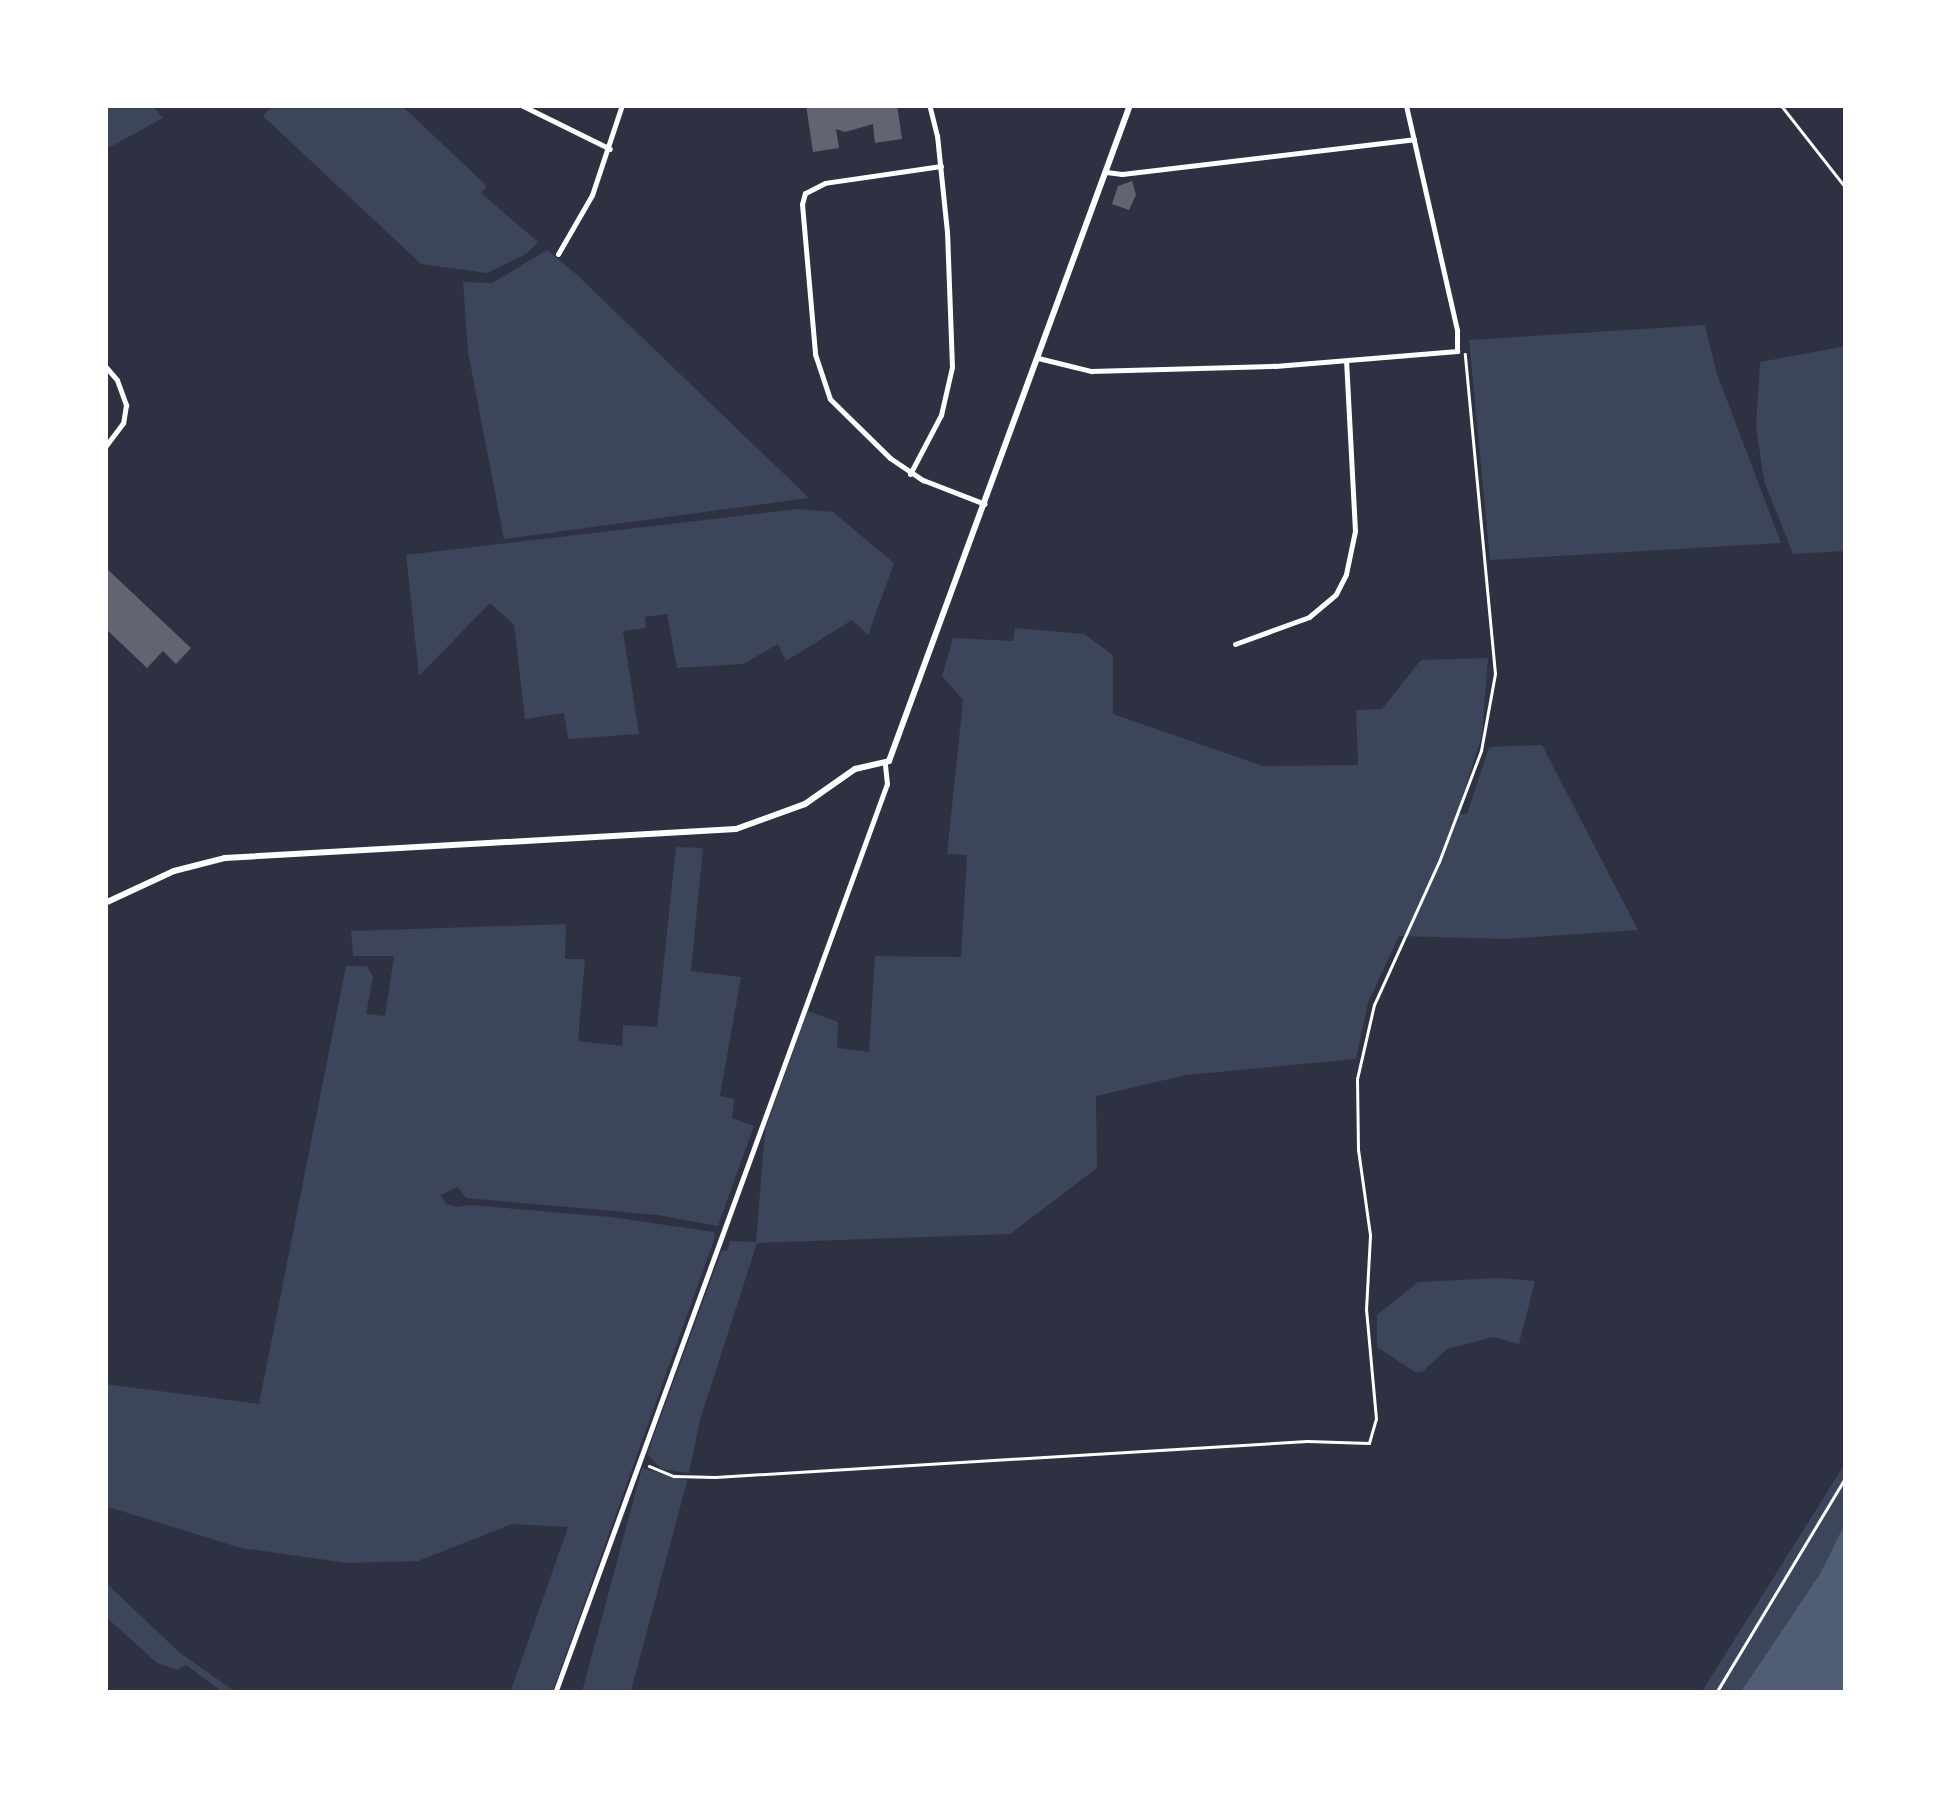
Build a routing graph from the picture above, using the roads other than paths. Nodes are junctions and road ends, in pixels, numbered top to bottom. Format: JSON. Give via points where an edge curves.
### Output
{"nodes":[{"id":1,"x":521,"y":105,"type":"edge"},
{"id":2,"x":622,"y":105,"type":"edge"},
{"id":3,"x":929,"y":105,"type":"edge"},
{"id":4,"x":1130,"y":105,"type":"edge"},
{"id":5,"x":1406,"y":105,"type":"edge"},
{"id":6,"x":1414,"y":139,"type":"junction"},
{"id":7,"x":610,"y":149,"type":"junction"},
{"id":8,"x":941,"y":166,"type":"junction"},
{"id":9,"x":1106,"y":172,"type":"junction"},
{"id":10,"x":558,"y":254,"type":"dead end"},
{"id":11,"x":1038,"y":358,"type":"junction"},
{"id":12,"x":1346,"y":362,"type":"junction"},
{"id":13,"x":105,"y":366,"type":"edge"},
{"id":14,"x":105,"y":447,"type":"edge"},
{"id":15,"x":910,"y":474,"type":"junction"},
{"id":16,"x":985,"y":504,"type":"junction"},
{"id":17,"x":1235,"y":644,"type":"dead end"},
{"id":18,"x":884,"y":764,"type":"junction"},
{"id":19,"x":105,"y":904,"type":"edge"},
{"id":20,"x":555,"y":1693,"type":"edge"}],
"edges":[{"from":1,"to":7,"type":"street"},
{"from":2,"to":7,"type":"street"},
{"from":3,"to":8,"type":"street"},
{"from":4,"to":9,"type":"street"},
{"from":5,"to":6,"type":"street"},
{"from":6,"to":9,"type":"street"},
{"from":6,"to":12,"type":"street","via":[[1459,344],[1449,354]]},
{"from":7,"to":10,"type":"street","via":[[588,205]]},
{"from":8,"to":15,"type":"street","via":[[952,367],[940,415]]},
{"from":8,"to":15,"type":"street","via":[[818,184],[802,198],[822,385],[844,416]]},
{"from":9,"to":11,"type":"street"},
{"from":11,"to":12,"type":"street","via":[[1091,371]]},
{"from":11,"to":16,"type":"street"},
{"from":12,"to":17,"type":"street","via":[[1356,532],[1346,574],[1336,594],[1310,617]]},
{"from":13,"to":14,"type":"street","via":[[126,405],[124,423]]},
{"from":15,"to":16,"type":"street"},
{"from":16,"to":18,"type":"street","via":[[895,754]]},
{"from":18,"to":19,"type":"street","via":[[855,769],[805,804],[736,830],[225,858],[174,872]]},
{"from":18,"to":20,"type":"street","via":[[886,784]]}]}
